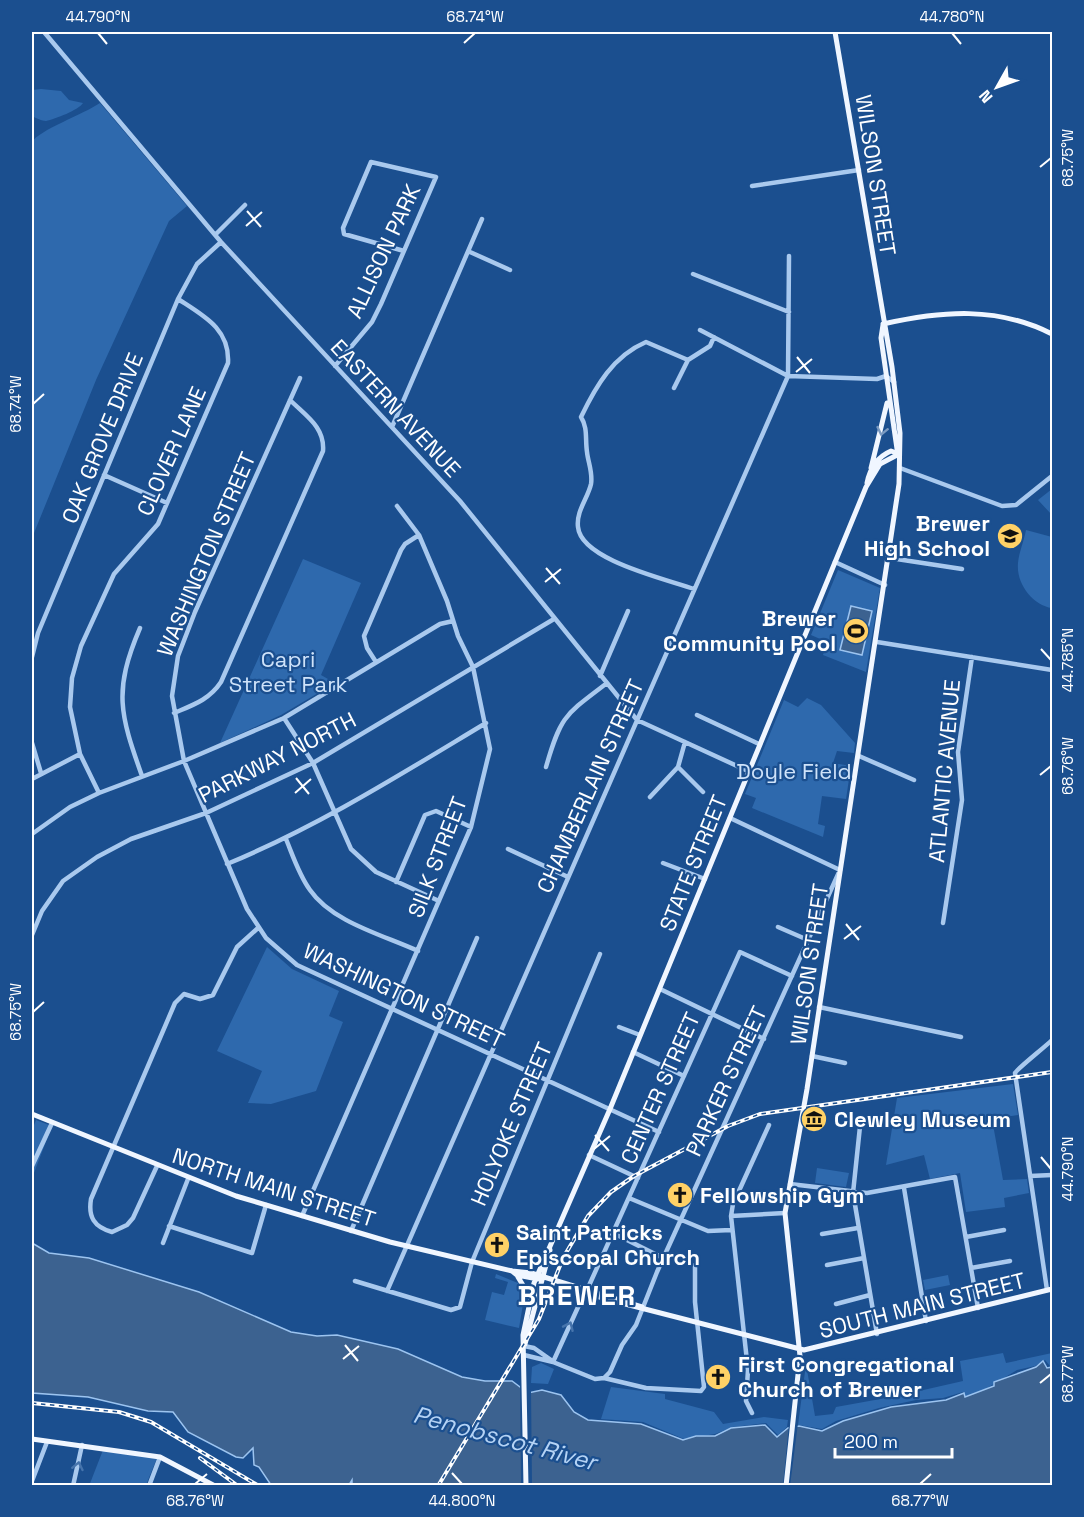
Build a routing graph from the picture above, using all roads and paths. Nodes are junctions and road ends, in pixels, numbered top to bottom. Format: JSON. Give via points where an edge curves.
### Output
{"nodes":[{"id":1,"x":44,"y":32,"type":"edge"},
{"id":2,"x":835,"y":32,"type":"edge"},
{"id":3,"x":859,"y":170,"type":"junction"},
{"id":4,"x":752,"y":186,"type":"dead end"},
{"id":5,"x":245,"y":205,"type":"dead end"},
{"id":6,"x":482,"y":219,"type":"dead end"},
{"id":7,"x":215,"y":235,"type":"junction"},
{"id":8,"x":221,"y":242,"type":"junction"},
{"id":9,"x":404,"y":251,"type":"junction"},
{"id":10,"x":470,"y":252,"type":"junction"},
{"id":11,"x":789,"y":256,"type":"dead end"},
{"id":12,"x":510,"y":270,"type":"dead end"},
{"id":13,"x":693,"y":274,"type":"dead end"},
{"id":14,"x":178,"y":299,"type":"junction"},
{"id":15,"x":789,"y":312,"type":"junction"},
{"id":16,"x":883,"y":324,"type":"junction"},
{"id":17,"x":700,"y":330,"type":"dead end"},
{"id":18,"x":1053,"y":334,"type":"edge"},
{"id":19,"x":714,"y":338,"type":"junction"},
{"id":20,"x":688,"y":360,"type":"junction"},
{"id":21,"x":335,"y":366,"type":"junction"},
{"id":22,"x":788,"y":375,"type":"junction"},
{"id":23,"x":886,"y":376,"type":"junction"},
{"id":24,"x":300,"y":378,"type":"dead end"},
{"id":25,"x":877,"y":379,"type":"junction"},
{"id":26,"x":894,"y":382,"type":"junction"},
{"id":27,"x":887,"y":386,"type":"junction"},
{"id":28,"x":674,"y":388,"type":"dead end"},
{"id":29,"x":888,"y":393,"type":"junction"},
{"id":30,"x":290,"y":400,"type":"junction"},
{"id":31,"x":392,"y":427,"type":"junction"},
{"id":32,"x":899,"y":454,"type":"junction"},
{"id":33,"x":871,"y":468,"type":"junction"},
{"id":34,"x":900,"y":468,"type":"junction"},
{"id":35,"x":105,"y":475,"type":"junction"},
{"id":36,"x":1053,"y":476,"type":"edge"},
{"id":37,"x":866,"y":487,"type":"junction"},
{"id":38,"x":166,"y":503,"type":"junction"},
{"id":39,"x":397,"y":506,"type":"dead end"},
{"id":40,"x":419,"y":535,"type":"junction"},
{"id":41,"x":890,"y":558,"type":"junction"},
{"id":42,"x":836,"y":562,"type":"junction"},
{"id":43,"x":962,"y":569,"type":"dead end"},
{"id":44,"x":886,"y":585,"type":"junction"},
{"id":45,"x":694,"y":589,"type":"junction"},
{"id":46,"x":628,"y":611,"type":"dead end"},
{"id":47,"x":554,"y":619,"type":"junction"},
{"id":48,"x":453,"y":621,"type":"junction"},
{"id":49,"x":140,"y":628,"type":"dead end"},
{"id":50,"x":877,"y":642,"type":"junction"},
{"id":51,"x":32,"y":657,"type":"edge"},
{"id":52,"x":972,"y":657,"type":"junction"},
{"id":53,"x":376,"y":662,"type":"junction"},
{"id":54,"x":473,"y":668,"type":"junction"},
{"id":55,"x":1053,"y":670,"type":"edge"},
{"id":56,"x":600,"y":676,"type":"junction"},
{"id":57,"x":607,"y":683,"type":"junction"},
{"id":58,"x":174,"y":713,"type":"junction"},
{"id":59,"x":697,"y":715,"type":"dead end"},
{"id":60,"x":284,"y":718,"type":"junction"},
{"id":61,"x":637,"y":720,"type":"junction"},
{"id":62,"x":486,"y":723,"type":"junction"},
{"id":63,"x":685,"y":742,"type":"junction"},
{"id":64,"x":32,"y":743,"type":"edge"},
{"id":65,"x":759,"y":744,"type":"junction"},
{"id":66,"x":80,"y":754,"type":"junction"},
{"id":67,"x":859,"y":756,"type":"junction"},
{"id":68,"x":184,"y":761,"type":"junction"},
{"id":69,"x":313,"y":762,"type":"junction"},
{"id":70,"x":546,"y":767,"type":"dead end"},
{"id":71,"x":678,"y":767,"type":"junction"},
{"id":72,"x":748,"y":771,"type":"junction"},
{"id":73,"x":41,"y":773,"type":"junction"},
{"id":74,"x":142,"y":776,"type":"junction"},
{"id":75,"x":32,"y":779,"type":"edge"},
{"id":76,"x":914,"y":780,"type":"dead end"},
{"id":77,"x":703,"y":792,"type":"dead end"},
{"id":78,"x":99,"y":793,"type":"junction"},
{"id":79,"x":650,"y":797,"type":"dead end"},
{"id":80,"x":206,"y":813,"type":"junction"},
{"id":81,"x":334,"y":814,"type":"junction"},
{"id":82,"x":730,"y":818,"type":"junction"},
{"id":83,"x":471,"y":827,"type":"junction"},
{"id":84,"x":32,"y":834,"type":"edge"},
{"id":85,"x":286,"y":839,"type":"junction"},
{"id":86,"x":508,"y":849,"type":"dead end"},
{"id":87,"x":663,"y":863,"type":"dead end"},
{"id":88,"x":227,"y":864,"type":"junction"},
{"id":89,"x":840,"y":870,"type":"junction"},
{"id":90,"x":568,"y":877,"type":"junction"},
{"id":91,"x":705,"y":879,"type":"junction"},
{"id":92,"x":396,"y":882,"type":"junction"},
{"id":93,"x":439,"y":902,"type":"junction"},
{"id":94,"x":943,"y":923,"type":"dead end"},
{"id":95,"x":778,"y":927,"type":"dead end"},
{"id":96,"x":258,"y":928,"type":"junction"},
{"id":97,"x":32,"y":935,"type":"edge"},
{"id":98,"x":477,"y":938,"type":"dead end"},
{"id":99,"x":808,"y":940,"type":"junction"},
{"id":100,"x":418,"y":951,"type":"junction"},
{"id":101,"x":600,"y":954,"type":"dead end"},
{"id":102,"x":792,"y":976,"type":"junction"},
{"id":103,"x":660,"y":989,"type":"junction"},
{"id":104,"x":819,"y":1007,"type":"junction"},
{"id":105,"x":392,"y":1010,"type":"junction"},
{"id":106,"x":712,"y":1014,"type":"junction"},
{"id":107,"x":619,"y":1027,"type":"dead end"},
{"id":108,"x":436,"y":1030,"type":"junction"},
{"id":109,"x":640,"y":1035,"type":"junction"},
{"id":110,"x":961,"y":1037,"type":"dead end"},
{"id":111,"x":764,"y":1039,"type":"junction"},
{"id":112,"x":1053,"y":1040,"type":"edge"},
{"id":113,"x":633,"y":1052,"type":"junction"},
{"id":114,"x":491,"y":1055,"type":"junction"},
{"id":115,"x":812,"y":1056,"type":"junction"},
{"id":116,"x":845,"y":1063,"type":"dead end"},
{"id":117,"x":684,"y":1076,"type":"junction"},
{"id":118,"x":547,"y":1081,"type":"junction"},
{"id":119,"x":610,"y":1109,"type":"junction"},
{"id":120,"x":32,"y":1114,"type":"edge"},
{"id":121,"x":861,"y":1117,"type":"dead end"},
{"id":122,"x":52,"y":1123,"type":"junction"},
{"id":123,"x":769,"y":1125,"type":"dead end"},
{"id":124,"x":659,"y":1132,"type":"junction"},
{"id":125,"x":113,"y":1147,"type":"junction"},
{"id":126,"x":589,"y":1155,"type":"junction"},
{"id":127,"x":32,"y":1166,"type":"edge"},
{"id":128,"x":157,"y":1166,"type":"junction"},
{"id":129,"x":1053,"y":1175,"type":"edge"},
{"id":130,"x":1030,"y":1176,"type":"junction"},
{"id":131,"x":638,"y":1178,"type":"junction"},
{"id":132,"x":188,"y":1179,"type":"junction"},
{"id":133,"x":790,"y":1184,"type":"junction"},
{"id":134,"x":904,"y":1188,"type":"junction"},
{"id":135,"x":853,"y":1194,"type":"junction"},
{"id":136,"x":629,"y":1198,"type":"junction"},
{"id":137,"x":266,"y":1205,"type":"junction"},
{"id":138,"x":785,"y":1213,"type":"junction"},
{"id":139,"x":302,"y":1216,"type":"junction"},
{"id":140,"x":731,"y":1216,"type":"junction"},
{"id":141,"x":680,"y":1222,"type":"junction"},
{"id":142,"x":169,"y":1226,"type":"junction"},
{"id":143,"x":858,"y":1228,"type":"junction"},
{"id":144,"x":731,"y":1230,"type":"junction"},
{"id":145,"x":1004,"y":1230,"type":"dead end"},
{"id":146,"x":351,"y":1231,"type":"junction"},
{"id":147,"x":613,"y":1233,"type":"junction"},
{"id":148,"x":822,"y":1234,"type":"dead end"},
{"id":149,"x":966,"y":1237,"type":"junction"},
{"id":150,"x":163,"y":1243,"type":"dead end"},
{"id":151,"x":406,"y":1246,"type":"junction"},
{"id":152,"x":663,"y":1258,"type":"junction"},
{"id":153,"x":864,"y":1258,"type":"junction"},
{"id":154,"x":1010,"y":1261,"type":"dead end"},
{"id":155,"x":472,"y":1262,"type":"junction"},
{"id":156,"x":695,"y":1265,"type":"dead end"},
{"id":157,"x":827,"y":1265,"type":"dead end"},
{"id":158,"x":971,"y":1268,"type":"junction"},
{"id":159,"x":514,"y":1273,"type":"junction"},
{"id":160,"x":538,"y":1277,"type":"junction"},
{"id":161,"x":355,"y":1281,"type":"dead end"},
{"id":162,"x":1050,"y":1290,"type":"edge"},
{"id":163,"x":387,"y":1291,"type":"junction"},
{"id":164,"x":588,"y":1292,"type":"junction"},
{"id":165,"x":870,"y":1295,"type":"junction"},
{"id":166,"x":530,"y":1298,"type":"junction"},
{"id":167,"x":836,"y":1305,"type":"dead end"},
{"id":168,"x":642,"y":1307,"type":"junction"},
{"id":169,"x":978,"y":1308,"type":"junction"},
{"id":170,"x":698,"y":1321,"type":"junction"},
{"id":171,"x":926,"y":1321,"type":"junction"},
{"id":172,"x":744,"y":1334,"type":"junction"},
{"id":173,"x":877,"y":1334,"type":"junction"},
{"id":174,"x":524,"y":1346,"type":"junction"},
{"id":175,"x":800,"y":1350,"type":"junction"},
{"id":176,"x":524,"y":1355,"type":"junction"},
{"id":177,"x":553,"y":1362,"type":"junction"},
{"id":178,"x":604,"y":1378,"type":"junction"},
{"id":179,"x":752,"y":1413,"type":"dead end"},
{"id":180,"x":32,"y":1439,"type":"edge"},
{"id":181,"x":47,"y":1442,"type":"junction"},
{"id":182,"x":82,"y":1445,"type":"junction"},
{"id":183,"x":160,"y":1457,"type":"junction"},
{"id":184,"x":32,"y":1481,"type":"edge"},
{"id":185,"x":787,"y":1483,"type":"edge"},
{"id":186,"x":73,"y":1485,"type":"edge"},
{"id":187,"x":149,"y":1485,"type":"edge"},
{"id":188,"x":215,"y":1485,"type":"edge"},
{"id":189,"x":526,"y":1485,"type":"edge"}],
"edges":[{"from":1,"to":7,"type":"street","name":"EASTERN AVENUE"},
{"from":2,"to":3,"type":"main road","name":"WILSON STREET"},
{"from":3,"to":4,"type":"street"},
{"from":3,"to":16,"type":"main road","name":"WILSON STREET"},
{"from":5,"to":7,"type":"street"},
{"from":6,"to":10,"type":"street"},
{"from":7,"to":8,"type":"street","name":"EASTERN AVENUE"},
{"from":8,"to":14,"type":"street","name":"OAK GROVE DRIVE","via":[[197,264]]},
{"from":8,"to":21,"type":"street","name":"EASTERN AVENUE"},
{"from":9,"to":9,"type":"street","name":"ALLISON PARK","via":[[344,234],[343,228],[371,162],[436,177]]},
{"from":9,"to":21,"type":"street","name":"ALLISON PARK","via":[[372,321]]},
{"from":10,"to":12,"type":"street"},
{"from":10,"to":31,"type":"street"},
{"from":11,"to":15,"type":"street"},
{"from":13,"to":15,"type":"street"},
{"from":14,"to":35,"type":"street","name":"OAK GROVE DRIVE"},
{"from":14,"to":38,"type":"street","name":"CLOVER LANE","via":[[211,320],[229,349],[228,363]]},
{"from":15,"to":22,"type":"street"},
{"from":16,"to":18,"type":"main road","via":[[932,314],[972,313],[1018,320]]},
{"from":16,"to":23,"type":"main road","name":"WILSON STREET"},
{"from":16,"to":26,"type":"main road","name":"WILSON STREET"},
{"from":17,"to":19,"type":"street"},
{"from":19,"to":20,"type":"street","via":[[710,346]]},
{"from":19,"to":22,"type":"street"},
{"from":20,"to":28,"type":"street"},
{"from":20,"to":45,"type":"street","via":[[650,342],[642,343],[618,358],[593,392],[581,417],[586,425],[592,481],[578,528],[582,540],[601,556]]},
{"from":21,"to":31,"type":"street","name":"EASTERN AVENUE"},
{"from":22,"to":25,"type":"street"},
{"from":22,"to":45,"type":"street","name":"CHAMBERLAIN STREET"},
{"from":23,"to":25,"type":"street"},
{"from":23,"to":26,"type":"street"},
{"from":23,"to":27,"type":"main road","name":"WILSON STREET"},
{"from":24,"to":30,"type":"street","name":"WASHINGTON STREET"},
{"from":25,"to":27,"type":"street"},
{"from":26,"to":32,"type":"main road","name":"WILSON STREET"},
{"from":27,"to":29,"type":"main road","name":"WILSON STREET"},
{"from":29,"to":32,"type":"main road","name":"WILSON STREET"},
{"from":29,"to":33,"type":"main road","name":"STATE STREET","one_way":true},
{"from":30,"to":58,"type":"street","name":"WASHINGTON STREET","via":[[178,656],[172,696]]},
{"from":30,"to":58,"type":"street","via":[[320,429],[323,451],[221,682],[203,701]]},
{"from":31,"to":47,"type":"street","name":"EASTERN AVENUE","via":[[460,501]]},
{"from":32,"to":33,"type":"main road","via":[[891,451]]},
{"from":32,"to":34,"type":"main road","name":"WILSON STREET"},
{"from":32,"to":37,"type":"main road","name":"STATE STREET","via":[[880,464]]},
{"from":33,"to":37,"type":"main road","name":"STATE STREET"},
{"from":34,"to":36,"type":"street","via":[[1002,507],[1016,505]]},
{"from":34,"to":41,"type":"main road","name":"WILSON STREET"},
{"from":35,"to":38,"type":"street"},
{"from":35,"to":51,"type":"street","name":"OAK GROVE DRIVE","via":[[38,633]]},
{"from":37,"to":42,"type":"main road","name":"STATE STREET"},
{"from":38,"to":66,"type":"street","name":"CLOVER LANE","via":[[150,536],[114,574],[81,646],[72,678],[70,706]]},
{"from":39,"to":40,"type":"street","name":"SILK STREET"},
{"from":40,"to":48,"type":"street","name":"SILK STREET"},
{"from":40,"to":53,"type":"street","via":[[401,550],[364,636]]},
{"from":41,"to":43,"type":"street"},
{"from":41,"to":44,"type":"main road","name":"WILSON STREET"},
{"from":42,"to":44,"type":"street"},
{"from":42,"to":65,"type":"main road","name":"STATE STREET"},
{"from":44,"to":50,"type":"main road","name":"WILSON STREET"},
{"from":45,"to":61,"type":"street","name":"CHAMBERLAIN STREET"},
{"from":46,"to":56,"type":"street"},
{"from":47,"to":54,"type":"street","name":"PARKWAY NORTH"},
{"from":47,"to":56,"type":"street","name":"EASTERN AVENUE"},
{"from":48,"to":53,"type":"street","via":[[440,624]]},
{"from":48,"to":54,"type":"street","name":"SILK STREET"},
{"from":49,"to":74,"type":"street","via":[[123,675],[121,697],[122,715]]},
{"from":50,"to":52,"type":"street"},
{"from":50,"to":67,"type":"main road","name":"WILSON STREET"},
{"from":52,"to":55,"type":"street"},
{"from":52,"to":94,"type":"street","name":"ATLANTIC AVENUE","via":[[958,752],[962,800]]},
{"from":53,"to":60,"type":"street"},
{"from":54,"to":62,"type":"street","name":"SILK STREET"},
{"from":54,"to":69,"type":"street","name":"PARKWAY NORTH"},
{"from":56,"to":57,"type":"street","name":"EASTERN AVENUE"},
{"from":57,"to":61,"type":"street","name":"EASTERN AVENUE"},
{"from":57,"to":70,"type":"street","via":[[559,724]]},
{"from":58,"to":68,"type":"street","name":"WASHINGTON STREET"},
{"from":59,"to":65,"type":"street"},
{"from":60,"to":68,"type":"street"},
{"from":60,"to":69,"type":"street"},
{"from":61,"to":63,"type":"street","name":"EASTERN AVENUE"},
{"from":61,"to":90,"type":"street","name":"CHAMBERLAIN STREET"},
{"from":62,"to":81,"type":"street"},
{"from":62,"to":83,"type":"street","name":"SILK STREET","via":[[490,749]]},
{"from":63,"to":71,"type":"street"},
{"from":63,"to":72,"type":"street","name":"EASTERN AVENUE"},
{"from":64,"to":73,"type":"street"},
{"from":65,"to":72,"type":"main road","name":"STATE STREET"},
{"from":66,"to":73,"type":"street"},
{"from":66,"to":78,"type":"street","name":"CLOVER LANE"},
{"from":67,"to":76,"type":"street"},
{"from":67,"to":89,"type":"main road","name":"WILSON STREET"},
{"from":68,"to":74,"type":"street"},
{"from":68,"to":80,"type":"street","name":"WASHINGTON STREET"},
{"from":69,"to":80,"type":"street","name":"PARKWAY NORTH"},
{"from":69,"to":81,"type":"street"},
{"from":71,"to":77,"type":"street"},
{"from":71,"to":79,"type":"street"},
{"from":72,"to":82,"type":"main road","name":"STATE STREET"},
{"from":73,"to":75,"type":"street"},
{"from":74,"to":78,"type":"street"},
{"from":78,"to":84,"type":"street","via":[[70,807]]},
{"from":80,"to":88,"type":"street","name":"WASHINGTON STREET"},
{"from":80,"to":97,"type":"street","name":"PARKWAY NORTH","via":[[131,839],[78,869],[52,896]]},
{"from":81,"to":85,"type":"street"},
{"from":81,"to":92,"type":"street","via":[[351,849],[363,862]]},
{"from":82,"to":89,"type":"street"},
{"from":82,"to":91,"type":"main road","name":"STATE STREET"},
{"from":83,"to":92,"type":"street","via":[[430,811]]},
{"from":83,"to":93,"type":"street","name":"SILK STREET"},
{"from":85,"to":88,"type":"street"},
{"from":85,"to":100,"type":"street","via":[[302,877],[321,903],[348,920]]},
{"from":86,"to":90,"type":"street"},
{"from":87,"to":91,"type":"street"},
{"from":88,"to":96,"type":"street","name":"WASHINGTON STREET"},
{"from":89,"to":99,"type":"street","name":"PARKER STREET"},
{"from":89,"to":104,"type":"main road","name":"WILSON STREET"},
{"from":90,"to":114,"type":"street","name":"CHAMBERLAIN STREET"},
{"from":91,"to":103,"type":"main road","name":"STATE STREET"},
{"from":92,"to":93,"type":"street"},
{"from":93,"to":100,"type":"street","name":"SILK STREET"},
{"from":95,"to":99,"type":"street"},
{"from":96,"to":105,"type":"street","name":"WASHINGTON STREET","via":[[297,965]]},
{"from":96,"to":125,"type":"street","via":[[237,947],[213,995],[200,999],[189,994],[175,1003]]},
{"from":98,"to":108,"type":"street"},
{"from":99,"to":102,"type":"street","name":"PARKER STREET"},
{"from":100,"to":105,"type":"street","name":"SILK STREET"},
{"from":101,"to":118,"type":"street","name":"HOLYOKE STREET"},
{"from":102,"to":106,"type":"street","name":"CENTER STREET","via":[[740,952]]},
{"from":102,"to":111,"type":"street","name":"PARKER STREET"},
{"from":103,"to":106,"type":"street"},
{"from":103,"to":109,"type":"main road","name":"STATE STREET"},
{"from":104,"to":110,"type":"street"},
{"from":104,"to":115,"type":"main road","name":"WILSON STREET"},
{"from":105,"to":108,"type":"street","name":"WASHINGTON STREET"},
{"from":105,"to":139,"type":"street","name":"SILK STREET"},
{"from":106,"to":111,"type":"street"},
{"from":106,"to":117,"type":"street","name":"CENTER STREET"},
{"from":107,"to":109,"type":"street"},
{"from":108,"to":114,"type":"street","name":"WASHINGTON STREET"},
{"from":108,"to":146,"type":"street"},
{"from":109,"to":113,"type":"main road","name":"STATE STREET"},
{"from":111,"to":141,"type":"street","name":"PARKER STREET"},
{"from":112,"to":130,"type":"street","via":[[1017,1068]]},
{"from":113,"to":117,"type":"street"},
{"from":113,"to":119,"type":"main road","name":"STATE STREET"},
{"from":114,"to":118,"type":"street","name":"WASHINGTON STREET"},
{"from":114,"to":151,"type":"street","name":"CHAMBERLAIN STREET"},
{"from":115,"to":116,"type":"street"},
{"from":115,"to":133,"type":"main road","name":"WILSON STREET"},
{"from":117,"to":124,"type":"street","name":"CENTER STREET"},
{"from":118,"to":119,"type":"street","name":"WASHINGTON STREET"},
{"from":118,"to":155,"type":"street","name":"HOLYOKE STREET"},
{"from":119,"to":124,"type":"street","name":"WASHINGTON STREET"},
{"from":119,"to":126,"type":"main road","name":"STATE STREET"},
{"from":120,"to":122,"type":"main road","name":"NORTH MAIN STREET"},
{"from":121,"to":135,"type":"street"},
{"from":122,"to":125,"type":"main road","name":"NORTH MAIN STREET"},
{"from":122,"to":127,"type":"street"},
{"from":123,"to":140,"type":"street"},
{"from":124,"to":131,"type":"street","name":"CENTER STREET"},
{"from":125,"to":128,"type":"main road","name":"NORTH MAIN STREET"},
{"from":125,"to":128,"type":"street","via":[[90,1199],[89,1209],[96,1225],[104,1230],[119,1230],[133,1218]]},
{"from":126,"to":131,"type":"street"},
{"from":126,"to":160,"type":"main road","name":"STATE STREET"},
{"from":128,"to":132,"type":"main road","name":"NORTH MAIN STREET"},
{"from":129,"to":130,"type":"street"},
{"from":130,"to":162,"type":"street"},
{"from":131,"to":136,"type":"street","name":"CENTER STREET"},
{"from":132,"to":137,"type":"main road","name":"NORTH MAIN STREET"},
{"from":132,"to":142,"type":"street"},
{"from":133,"to":135,"type":"street"},
{"from":133,"to":138,"type":"main road","name":"WILSON STREET"},
{"from":134,"to":135,"type":"street"},
{"from":134,"to":149,"type":"street","via":[[955,1177]]},
{"from":134,"to":171,"type":"street"},
{"from":135,"to":143,"type":"street"},
{"from":136,"to":141,"type":"street"},
{"from":136,"to":147,"type":"street","name":"CENTER STREET"},
{"from":137,"to":139,"type":"main road","name":"NORTH MAIN STREET"},
{"from":137,"to":142,"type":"street","via":[[252,1253]]},
{"from":138,"to":140,"type":"street"},
{"from":138,"to":175,"type":"main road","name":"WILSON STREET"},
{"from":139,"to":146,"type":"main road","name":"NORTH MAIN STREET"},
{"from":140,"to":144,"type":"street"},
{"from":141,"to":144,"type":"street","via":[[708,1231]]},
{"from":141,"to":152,"type":"street","name":"PARKER STREET"},
{"from":142,"to":150,"type":"street"},
{"from":143,"to":148,"type":"street"},
{"from":143,"to":153,"type":"street"},
{"from":144,"to":172,"type":"street"},
{"from":145,"to":149,"type":"street"},
{"from":146,"to":151,"type":"main road","name":"NORTH MAIN STREET"},
{"from":147,"to":152,"type":"street"},
{"from":147,"to":164,"type":"street","name":"CENTER STREET"},
{"from":149,"to":158,"type":"street"},
{"from":151,"to":155,"type":"main road","name":"NORTH MAIN STREET"},
{"from":151,"to":163,"type":"street","name":"CHAMBERLAIN STREET"},
{"from":152,"to":168,"type":"street","name":"PARKER STREET"},
{"from":153,"to":157,"type":"street"},
{"from":153,"to":165,"type":"street"},
{"from":154,"to":158,"type":"street"},
{"from":155,"to":159,"type":"main road","name":"NORTH MAIN STREET"},
{"from":155,"to":163,"type":"street","name":"HOLYOKE STREET","via":[[457,1309]]},
{"from":156,"to":170,"type":"street"},
{"from":158,"to":169,"type":"street"},
{"from":159,"to":160,"type":"main road","name":"NORTH MAIN STREET"},
{"from":159,"to":166,"type":"main road"},
{"from":160,"to":164,"type":"main road","name":"NORTH MAIN STREET"},
{"from":160,"to":166,"type":"main road","name":"STATE STREET"},
{"from":160,"to":174,"type":"main road","name":"STATE STREET"},
{"from":161,"to":163,"type":"street"},
{"from":162,"to":169,"type":"main road","name":"SOUTH MAIN STREET"},
{"from":164,"to":168,"type":"main road","name":"NORTH MAIN STREET"},
{"from":177,"to":164,"type":"street","name":"CENTER STREET","one_way":true},
{"from":165,"to":167,"type":"street"},
{"from":165,"to":173,"type":"street"},
{"from":166,"to":174,"type":"main road","name":"STATE STREET"},
{"from":168,"to":170,"type":"main road","name":"NORTH MAIN STREET"},
{"from":168,"to":178,"type":"street","name":"PARKER STREET","via":[[635,1327]]},
{"from":169,"to":171,"type":"main road","name":"SOUTH MAIN STREET"},
{"from":170,"to":172,"type":"main road","name":"NORTH MAIN STREET"},
{"from":170,"to":178,"type":"street","via":[[703,1390],[646,1388]]},
{"from":171,"to":173,"type":"main road","name":"SOUTH MAIN STREET"},
{"from":172,"to":175,"type":"main road","name":"NORTH MAIN STREET"},
{"from":172,"to":179,"type":"street","via":[[746,1401]]},
{"from":173,"to":175,"type":"main road","name":"SOUTH MAIN STREET"},
{"from":174,"to":176,"type":"main road","name":"STATE STREET"},
{"from":174,"to":177,"type":"street","via":[[534,1348]]},
{"from":175,"to":185,"type":"main road","name":"WILSON STREET"},
{"from":176,"to":177,"type":"street"},
{"from":176,"to":189,"type":"main road","name":"STATE STREET"},
{"from":177,"to":178,"type":"street","via":[[592,1379]]},
{"from":180,"to":181,"type":"main road"},
{"from":181,"to":182,"type":"main road"},
{"from":181,"to":184,"type":"street"},
{"from":182,"to":183,"type":"main road"},
{"from":186,"to":182,"type":"street","one_way":true},
{"from":183,"to":187,"type":"street"},
{"from":183,"to":188,"type":"main road"}]}
